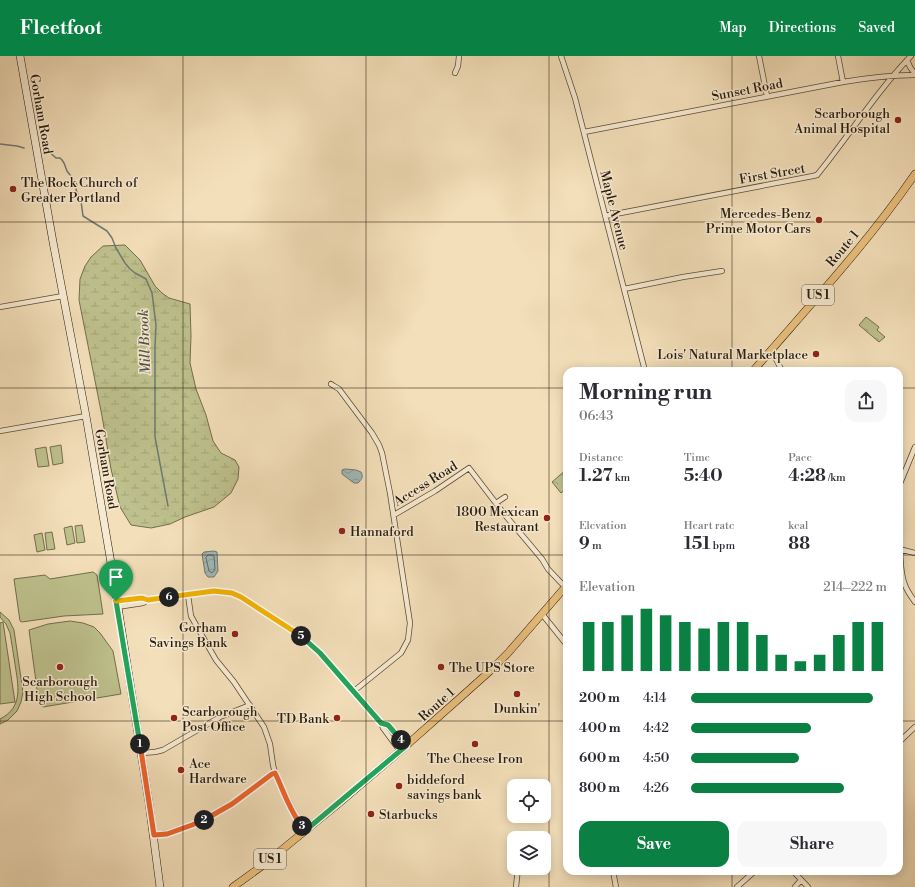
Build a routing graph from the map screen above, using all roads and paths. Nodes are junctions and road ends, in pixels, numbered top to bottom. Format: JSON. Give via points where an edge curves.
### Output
{"nodes":[{"id":1,"x":20,"y":56,"type":"edge"},
{"id":2,"x":459,"y":56,"type":"edge"},
{"id":3,"x":561,"y":56,"type":"edge"},
{"id":4,"x":759,"y":56,"type":"edge"},
{"id":5,"x":838,"y":56,"type":"edge"},
{"id":6,"x":909,"y":58,"type":"edge"},
{"id":7,"x":454,"y":73,"type":"dead end"},
{"id":8,"x":915,"y":74,"type":"edge"},
{"id":9,"x":894,"y":75,"type":"junction"},
{"id":10,"x":843,"y":82,"type":"junction"},
{"id":11,"x":767,"y":96,"type":"junction"},
{"id":12,"x":584,"y":132,"type":"junction"},
{"id":13,"x":915,"y":174,"type":"edge"},
{"id":14,"x":606,"y":216,"type":"junction"},
{"id":15,"x":722,"y":271,"type":"dead end"},
{"id":16,"x":624,"y":289,"type":"junction"},
{"id":17,"x":63,"y":296,"type":"junction"},
{"id":18,"x":0,"y":307,"type":"edge"},
{"id":19,"x":770,"y":350,"type":"junction"},
{"id":20,"x":644,"y":367,"type":"edge"},
{"id":21,"x":756,"y":367,"type":"edge"},
{"id":22,"x":780,"y":367,"type":"edge"},
{"id":23,"x":331,"y":384,"type":"dead end"},
{"id":24,"x":86,"y":416,"type":"junction"},
{"id":25,"x":0,"y":431,"type":"edge"},
{"id":26,"x":915,"y":447,"type":"edge"},
{"id":27,"x":903,"y":476,"type":"edge"},
{"id":28,"x":505,"y":497,"type":"dead end"},
{"id":29,"x":496,"y":503,"type":"junction"},
{"id":30,"x":394,"y":516,"type":"junction"},
{"id":31,"x":903,"y":550,"type":"edge"},
{"id":32,"x":915,"y":553,"type":"edge"},
{"id":33,"x":563,"y":583,"type":"edge"},
{"id":34,"x":903,"y":584,"type":"edge"},
{"id":35,"x":563,"y":590,"type":"edge"},
{"id":36,"x":188,"y":595,"type":"junction"},
{"id":37,"x":915,"y":602,"type":"edge"},
{"id":38,"x":117,"y":604,"type":"junction"},
{"id":39,"x":542,"y":614,"type":"junction"},
{"id":40,"x":563,"y":640,"type":"edge"},
{"id":41,"x":354,"y":691,"type":"junction"},
{"id":42,"x":250,"y":705,"type":"junction"},
{"id":43,"x":381,"y":723,"type":"junction"},
{"id":44,"x":915,"y":727,"type":"edge"},
{"id":45,"x":903,"y":738,"type":"edge"},
{"id":46,"x":403,"y":749,"type":"junction"},
{"id":47,"x":142,"y":753,"type":"junction"},
{"id":48,"x":275,"y":773,"type":"junction"},
{"id":49,"x":306,"y":830,"type":"junction"},
{"id":50,"x":154,"y":835,"type":"junction"},
{"id":51,"x":517,"y":875,"type":"edge"},
{"id":52,"x":614,"y":875,"type":"edge"},
{"id":53,"x":750,"y":875,"type":"edge"},
{"id":54,"x":797,"y":875,"type":"edge"},
{"id":55,"x":801,"y":880,"type":"junction"},
{"id":56,"x":160,"y":887,"type":"edge"},
{"id":57,"x":233,"y":887,"type":"edge"},
{"id":58,"x":516,"y":887,"type":"edge"},
{"id":59,"x":616,"y":887,"type":"edge"},
{"id":60,"x":737,"y":887,"type":"edge"},
{"id":61,"x":794,"y":887,"type":"edge"},
{"id":62,"x":808,"y":887,"type":"edge"}],
"edges":[{"from":1,"to":17,"type":"main road","name":"Gorham Road"},
{"from":2,"to":7,"type":"street"},
{"from":3,"to":12,"type":"street","name":"Maple Avenue"},
{"from":4,"to":11,"type":"street"},
{"from":5,"to":10,"type":"street"},
{"from":6,"to":8,"type":"street","via":[[910,68]]},
{"from":6,"to":9,"type":"street","name":"First Street"},
{"from":8,"to":9,"type":"street","name":"Sunset Road"},
{"from":9,"to":10,"type":"street","name":"Sunset Road"},
{"from":9,"to":14,"type":"street","name":"First Street","via":[[817,175]]},
{"from":10,"to":11,"type":"street","name":"Sunset Road"},
{"from":11,"to":12,"type":"street","name":"Sunset Road"},
{"from":12,"to":14,"type":"street","name":"Maple Avenue"},
{"from":13,"to":19,"type":"main road","name":"Route 1","number":"US 1","via":[[862,244]]},
{"from":14,"to":16,"type":"street","name":"Maple Avenue"},
{"from":15,"to":16,"type":"street"},
{"from":16,"to":20,"type":"street","name":"Maple Avenue"},
{"from":17,"to":18,"type":"street"},
{"from":17,"to":24,"type":"main road","name":"Gorham Road"},
{"from":19,"to":21,"type":"main road","name":"Route 1","number":"US 1"},
{"from":19,"to":22,"type":"street"},
{"from":23,"to":30,"type":"street","via":[[339,389],[379,445],[384,458]]},
{"from":24,"to":25,"type":"street"},
{"from":24,"to":38,"type":"main road","name":"Gorham Road"},
{"from":26,"to":27,"type":"street"},
{"from":28,"to":29,"type":"street"},
{"from":29,"to":30,"type":"street","name":"Access Road","via":[[469,468]]},
{"from":29,"to":33,"type":"street","via":[[548,569]]},
{"from":30,"to":41,"type":"street","via":[[409,617],[408,640],[398,656]]},
{"from":31,"to":32,"type":"street"},
{"from":34,"to":37,"type":"street"},
{"from":35,"to":39,"type":"main road","name":"Route 1","number":"US 1"},
{"from":36,"to":38,"type":"street","via":[[148,600],[143,603]]},
{"from":36,"to":41,"type":"street","via":[[221,591],[241,597],[311,644]]},
{"from":36,"to":42,"type":"street","via":[[191,616],[196,625],[216,660]]},
{"from":38,"to":47,"type":"main road","name":"Gorham Road"},
{"from":39,"to":40,"type":"street"},
{"from":39,"to":46,"type":"main road","name":"Route 1","number":"US 1","via":[[490,671]]},
{"from":41,"to":43,"type":"street"},
{"from":42,"to":47,"type":"street","via":[[220,717],[163,750]]},
{"from":42,"to":48,"type":"street","via":[[266,733]]},
{"from":43,"to":46,"type":"street"},
{"from":43,"to":46,"type":"street","via":[[388,725]]},
{"from":44,"to":45,"type":"street"},
{"from":46,"to":49,"type":"main road","name":"Route 1","number":"US 1"},
{"from":47,"to":50,"type":"main road","name":"Gorham Road"},
{"from":48,"to":49,"type":"street","via":[[298,821]]},
{"from":48,"to":50,"type":"street","via":[[228,806],[199,822],[167,834]]},
{"from":49,"to":57,"type":"main road","name":"Route 1","number":"US 1"},
{"from":50,"to":56,"type":"main road","name":"Gorham Road"},
{"from":51,"to":58,"type":"street"},
{"from":52,"to":59,"type":"street"},
{"from":53,"to":60,"type":"street"},
{"from":54,"to":55,"type":"street"},
{"from":55,"to":61,"type":"street"},
{"from":55,"to":62,"type":"street"}]}
